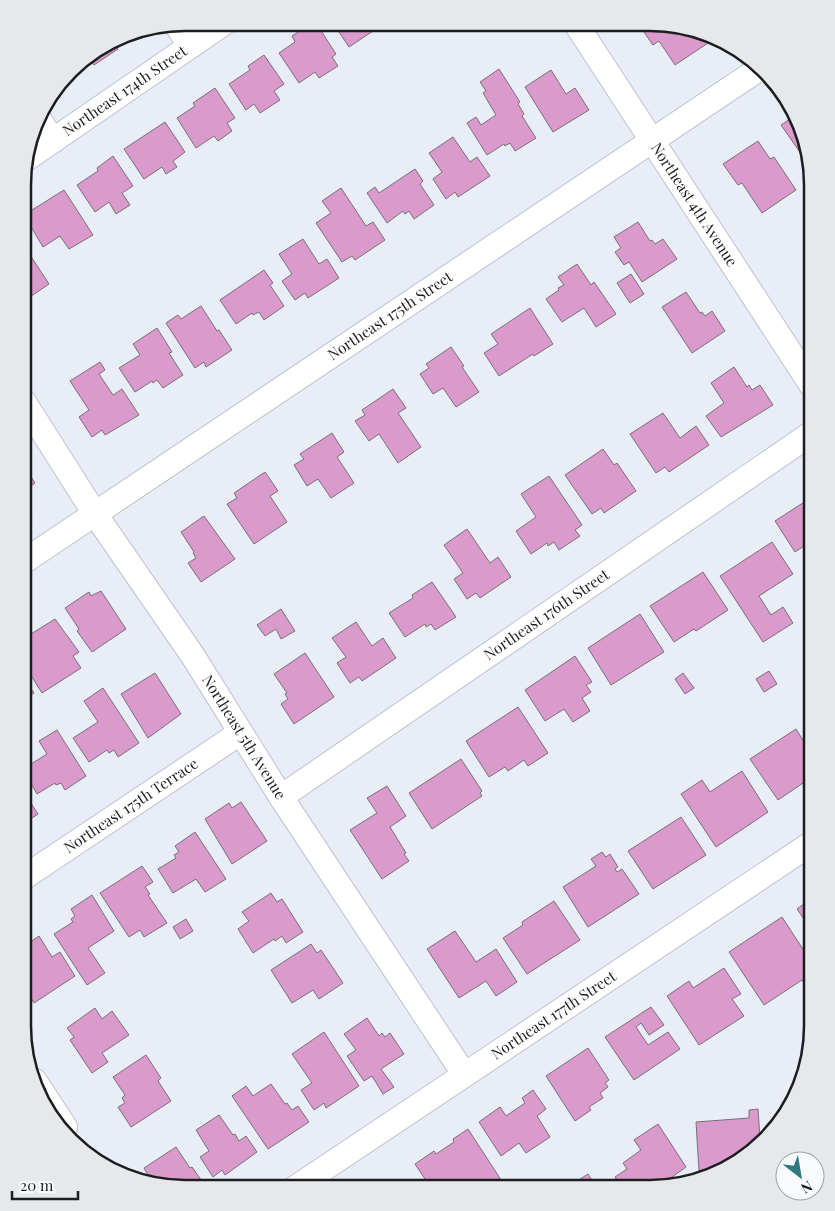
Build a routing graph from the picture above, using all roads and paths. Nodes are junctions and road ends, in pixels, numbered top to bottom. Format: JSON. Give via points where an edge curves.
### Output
{"nodes":[{"id":1,"x":581,"y":31,"type":"edge"},
{"id":2,"x":181,"y":32,"type":"edge"},
{"id":3,"x":211,"y":32,"type":"edge"},
{"id":4,"x":190,"y":46,"type":"junction"},
{"id":5,"x":753,"y":72,"type":"edge"},
{"id":6,"x":44,"y":126,"type":"edge"},
{"id":7,"x":652,"y":140,"type":"junction"},
{"id":8,"x":54,"y":141,"type":"junction"},
{"id":9,"x":35,"y":153,"type":"edge"},
{"id":10,"x":804,"y":373,"type":"edge"},
{"id":11,"x":31,"y":413,"type":"edge"},
{"id":12,"x":804,"y":439,"type":"edge"},
{"id":13,"x":95,"y":514,"type":"junction"},
{"id":14,"x":31,"y":557,"type":"edge"},
{"id":15,"x":240,"y":733,"type":"junction"},
{"id":16,"x":281,"y":797,"type":"junction"},
{"id":17,"x":803,"y":849,"type":"edge"},
{"id":18,"x":31,"y":873,"type":"edge"},
{"id":19,"x":464,"y":1074,"type":"junction"},
{"id":20,"x":307,"y":1180,"type":"edge"}],
"edges":[{"from":1,"to":7,"type":"street","name":"Northeast 4th Avenue"},
{"from":2,"to":4,"type":"street"},
{"from":3,"to":4,"type":"street","name":"Northeast 174th Street"},
{"from":4,"to":8,"type":"street","name":"Northeast 174th Street"},
{"from":5,"to":7,"type":"street","name":"Northeast 175th Street"},
{"from":6,"to":8,"type":"street"},
{"from":7,"to":10,"type":"street","name":"Northeast 4th Avenue"},
{"from":7,"to":13,"type":"street","name":"Northeast 175th Street"},
{"from":8,"to":9,"type":"street","name":"Northeast 174th Street"},
{"from":11,"to":13,"type":"street","name":"Northeast 5th Avenue"},
{"from":12,"to":16,"type":"street","name":"Northeast 176th Street"},
{"from":13,"to":14,"type":"street","name":"Northeast 175th Street"},
{"from":13,"to":15,"type":"street","name":"Northeast 5th Avenue","via":[[193,656]]},
{"from":15,"to":16,"type":"street","name":"Northeast 5th Avenue"},
{"from":15,"to":18,"type":"street","name":"Northeast 175th Terrace"},
{"from":16,"to":19,"type":"street","name":"Northeast 5th Avenue"},
{"from":17,"to":19,"type":"street","name":"Northeast 177th Street"},
{"from":19,"to":20,"type":"street","name":"Northeast 177th Street"}]}
